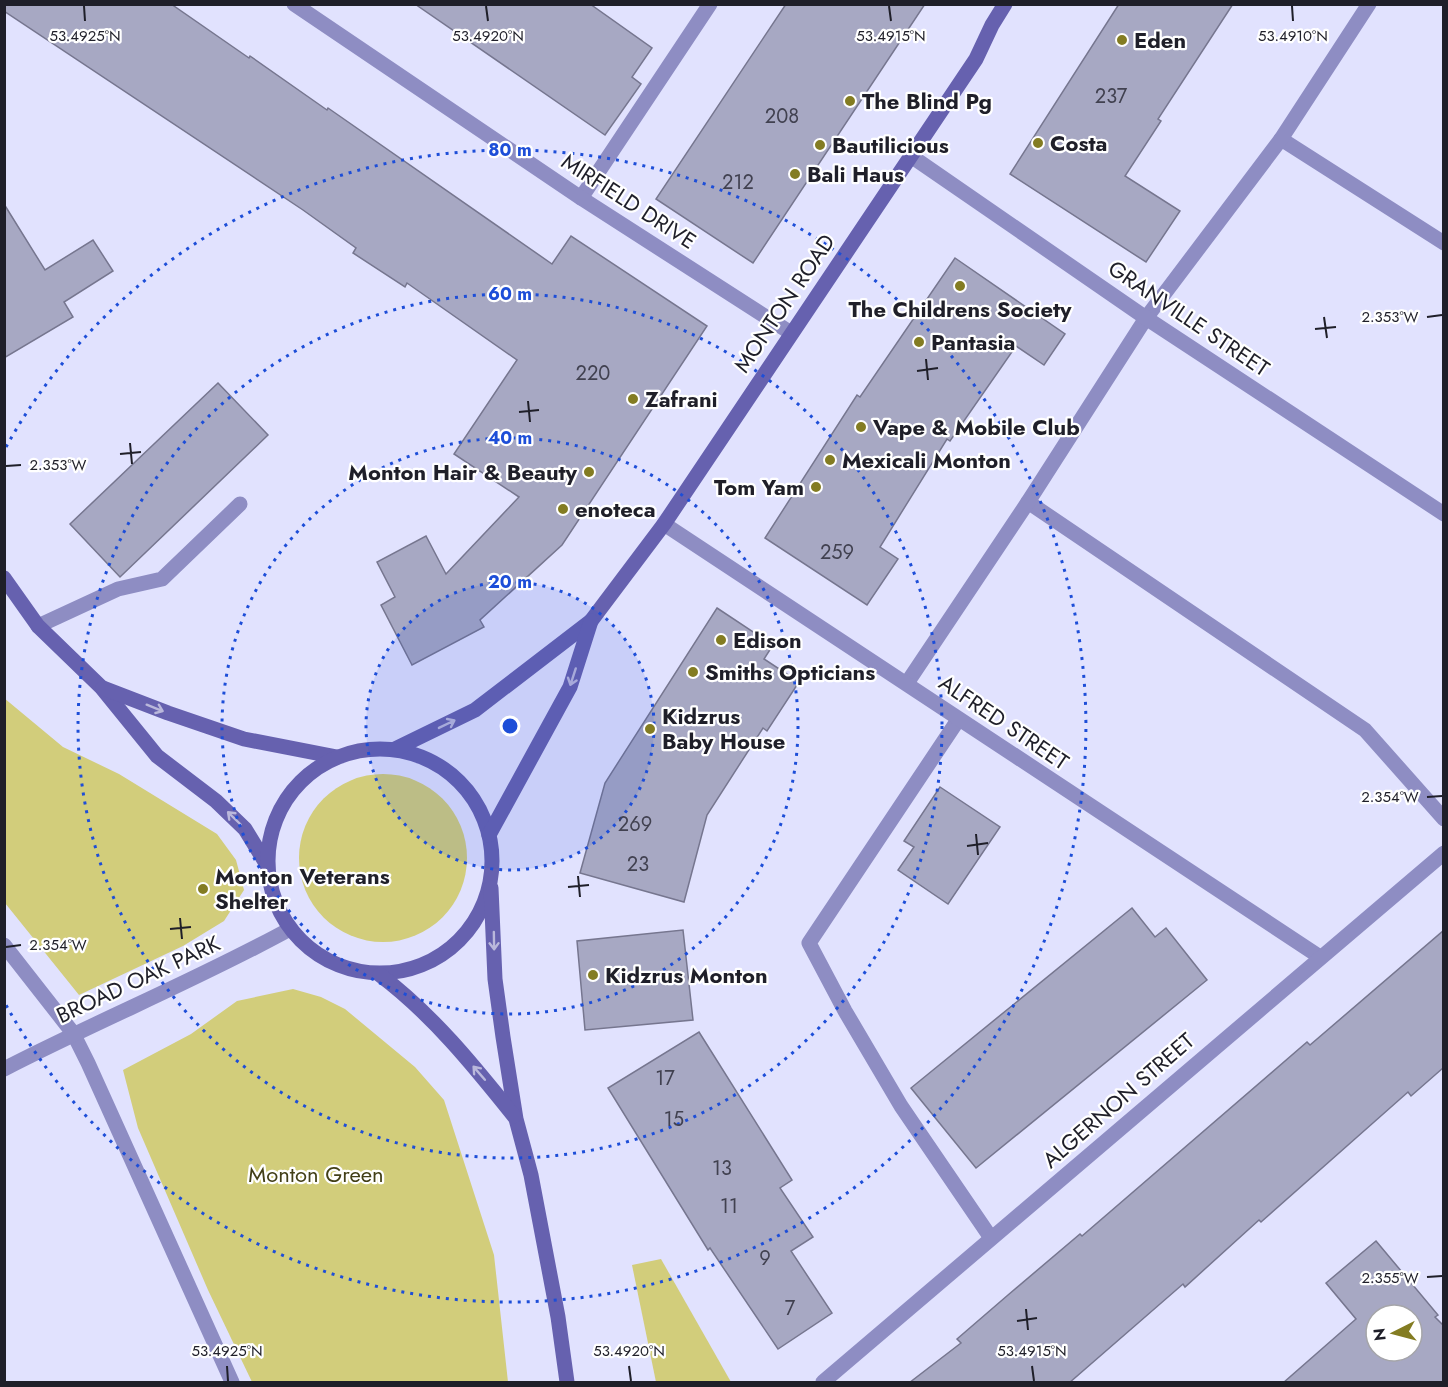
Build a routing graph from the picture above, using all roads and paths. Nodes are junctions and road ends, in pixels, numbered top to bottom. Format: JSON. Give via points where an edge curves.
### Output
{"nodes":[{"id":1,"x":294,"y":4,"type":"edge"},
{"id":2,"x":710,"y":4,"type":"edge"},
{"id":3,"x":1005,"y":4,"type":"edge"},
{"id":4,"x":1369,"y":4,"type":"edge"},
{"id":5,"x":1281,"y":139,"type":"junction"},
{"id":6,"x":911,"y":156,"type":"junction"},
{"id":7,"x":581,"y":198,"type":"junction"},
{"id":8,"x":1443,"y":243,"type":"edge"},
{"id":9,"x":1146,"y":318,"type":"junction"},
{"id":10,"x":791,"y":333,"type":"junction"},
{"id":11,"x":1028,"y":502,"type":"junction"},
{"id":12,"x":240,"y":504,"type":"dead end"},
{"id":13,"x":1443,"y":514,"type":"edge"},
{"id":14,"x":664,"y":524,"type":"junction"},
{"id":15,"x":4,"y":578,"type":"edge"},
{"id":16,"x":591,"y":621,"type":"junction"},
{"id":17,"x":38,"y":626,"type":"junction"},
{"id":18,"x":907,"y":683,"type":"junction"},
{"id":19,"x":101,"y":687,"type":"junction"},
{"id":20,"x":958,"y":720,"type":"junction"},
{"id":21,"x":395,"y":749,"type":"junction"},
{"id":22,"x":337,"y":757,"type":"junction"},
{"id":23,"x":1443,"y":819,"type":"edge"},
{"id":24,"x":489,"y":835,"type":"junction"},
{"id":25,"x":1443,"y":853,"type":"edge"},
{"id":26,"x":267,"y":865,"type":"junction"},
{"id":27,"x":491,"y":883,"type":"junction"},
{"id":28,"x":290,"y":929,"type":"junction"},
{"id":29,"x":4,"y":945,"type":"edge"},
{"id":30,"x":1320,"y":957,"type":"junction"},
{"id":31,"x":380,"y":975,"type":"junction"},
{"id":32,"x":73,"y":1033,"type":"junction"},
{"id":33,"x":4,"y":1069,"type":"edge"},
{"id":34,"x":516,"y":1119,"type":"junction"},
{"id":35,"x":991,"y":1238,"type":"junction"},
{"id":36,"x":232,"y":1383,"type":"edge"},
{"id":37,"x":567,"y":1383,"type":"edge"},
{"id":38,"x":823,"y":1383,"type":"edge"}],
"edges":[{"from":1,"to":7,"type":"street","name":"MIRFIELD DRIVE"},
{"from":2,"to":7,"type":"street"},
{"from":3,"to":6,"type":"main road","name":"MONTON ROAD","via":[[976,59]]},
{"from":4,"to":5,"type":"street"},
{"from":5,"to":8,"type":"street"},
{"from":5,"to":9,"type":"street"},
{"from":6,"to":9,"type":"street","name":"GRANVILLE STREET"},
{"from":6,"to":10,"type":"main road","name":"MONTON ROAD"},
{"from":7,"to":10,"type":"street","name":"MIRFIELD DRIVE"},
{"from":9,"to":11,"type":"street"},
{"from":9,"to":13,"type":"street","name":"GRANVILLE STREET"},
{"from":10,"to":14,"type":"main road","name":"MONTON ROAD"},
{"from":11,"to":18,"type":"street"},
{"from":11,"to":23,"type":"street","via":[[1365,730]]},
{"from":12,"to":17,"type":"street","via":[[162,579],[118,589]]},
{"from":14,"to":16,"type":"main road","name":"MONTON ROAD"},
{"from":14,"to":18,"type":"street","name":"ALFRED STREET"},
{"from":15,"to":17,"type":"main road"},
{"from":21,"to":16,"type":"main road","name":"MONTON ROAD","one_way":true,"via":[[475,710]]},
{"from":16,"to":24,"type":"main road","name":"MONTON ROAD","one_way":true,"via":[[570,687]]},
{"from":17,"to":19,"type":"main road"},
{"from":18,"to":20,"type":"street","name":"ALFRED STREET"},
{"from":19,"to":22,"type":"main road","one_way":true,"via":[[244,739]]},
{"from":26,"to":19,"type":"main road","one_way":true,"via":[[245,829],[216,801],[157,756]]},
{"from":20,"to":30,"type":"street","name":"ALFRED STREET"},
{"from":20,"to":35,"type":"street","via":[[810,943],[901,1106]]},
{"from":21,"to":22,"type":"main road","via":[[365,749]]},
{"from":21,"to":24,"type":"main road","via":[[427,759],[455,777],[477,803]]},
{"from":22,"to":26,"type":"main road","via":[[306,775],[283,803],[269,836]]},
{"from":24,"to":27,"type":"main road"},
{"from":25,"to":30,"type":"street","name":"ALGERNON STREET"},
{"from":26,"to":28,"type":"main road"},
{"from":27,"to":31,"type":"main road","via":[[477,919],[452,949],[418,968]]},
{"from":27,"to":34,"type":"main road","one_way":true,"via":[[495,979]]},
{"from":28,"to":31,"type":"main road","via":[[322,958],[347,970]]},
{"from":28,"to":32,"type":"street","name":"BROAD OAK PARK","via":[[245,954]]},
{"from":29,"to":32,"type":"street"},
{"from":30,"to":35,"type":"street","name":"ALGERNON STREET"},
{"from":34,"to":31,"type":"main road","one_way":true,"via":[[480,1074],[403,992]]},
{"from":32,"to":33,"type":"street","name":"BROAD OAK PARK"},
{"from":32,"to":36,"type":"street"},
{"from":34,"to":37,"type":"main road","via":[[531,1175]]},
{"from":35,"to":38,"type":"street","name":"ALGERNON STREET"}]}
